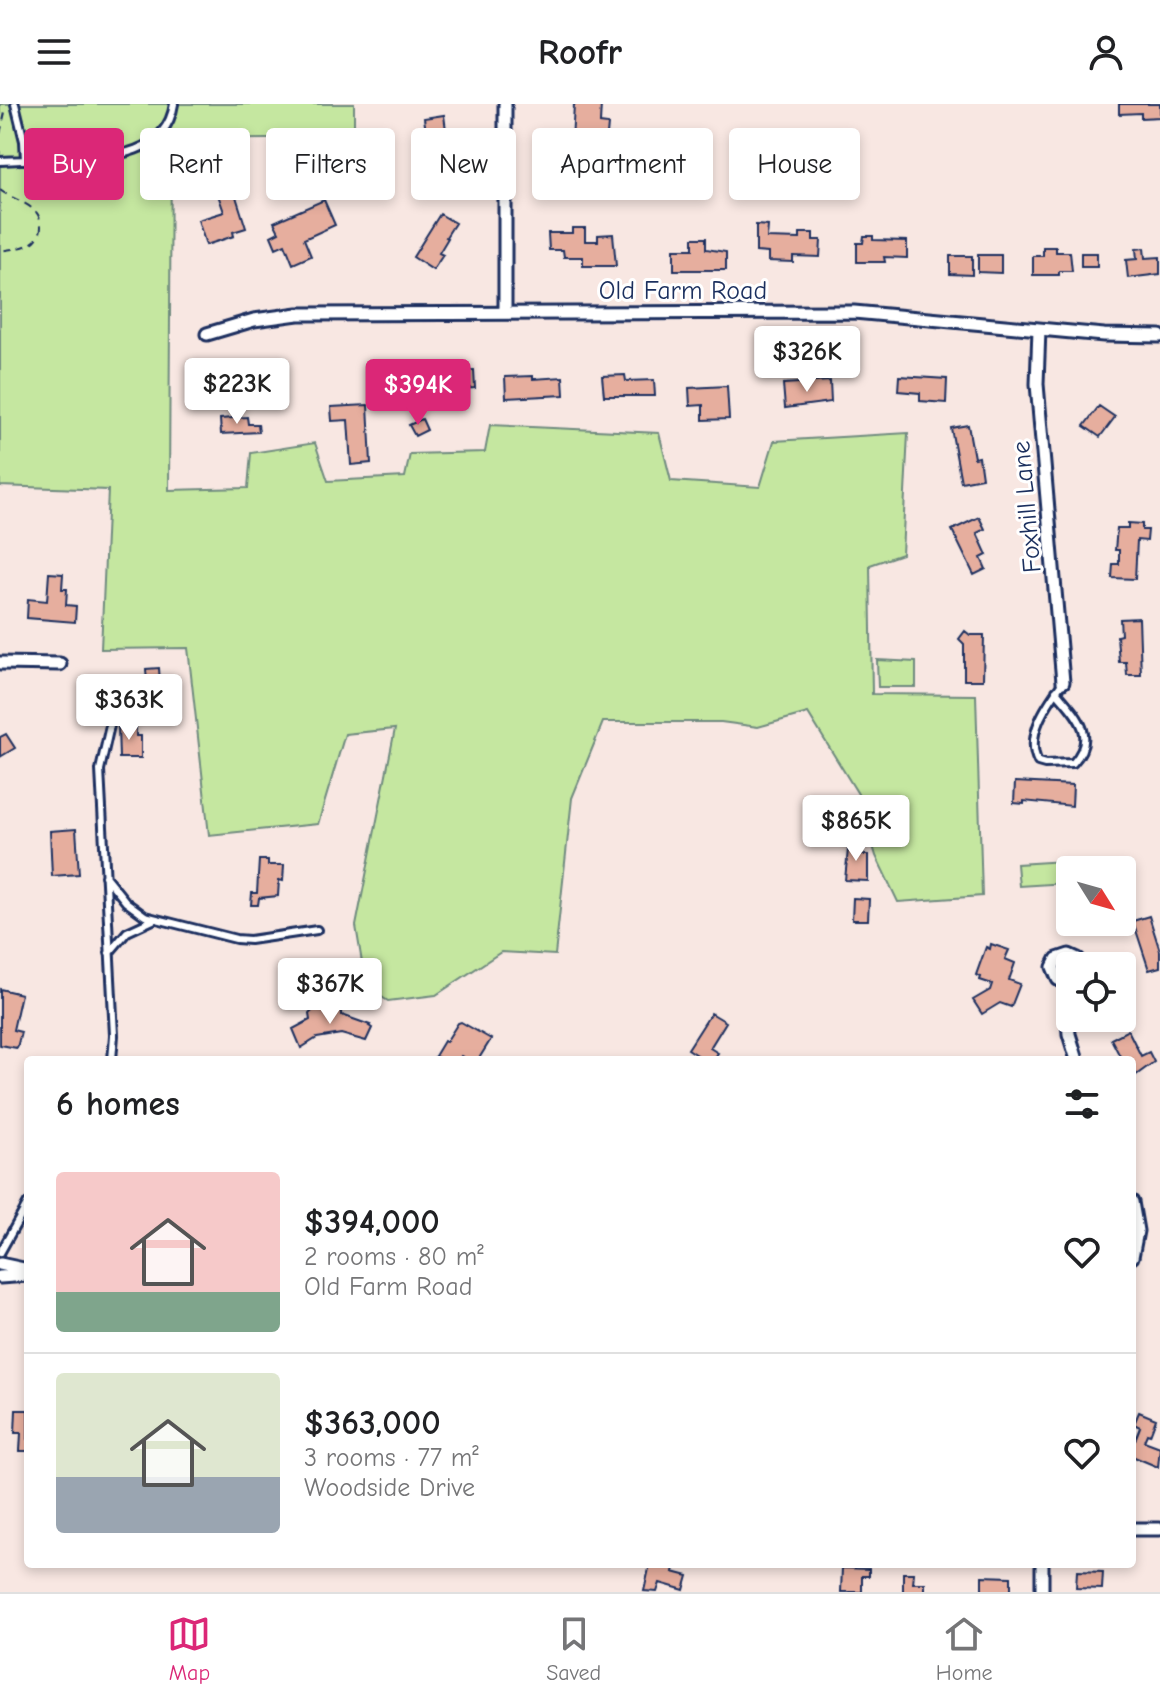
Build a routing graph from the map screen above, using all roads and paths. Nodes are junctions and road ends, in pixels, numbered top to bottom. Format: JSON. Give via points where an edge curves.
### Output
{"nodes":[{"id":1,"x":7,"y":104,"type":"edge"},
{"id":2,"x":15,"y":104,"type":"edge"},
{"id":3,"x":174,"y":104,"type":"edge"},
{"id":4,"x":505,"y":104,"type":"edge"},
{"id":5,"x":0,"y":134,"type":"edge"},
{"id":6,"x":24,"y":141,"type":"edge"},
{"id":7,"x":124,"y":154,"type":"edge"},
{"id":8,"x":24,"y":160,"type":"edge"},
{"id":9,"x":0,"y":161,"type":"edge"},
{"id":10,"x":0,"y":190,"type":"edge"},
{"id":11,"x":0,"y":251,"type":"edge"},
{"id":12,"x":505,"y":312,"type":"junction"},
{"id":13,"x":1039,"y":329,"type":"junction"},
{"id":14,"x":207,"y":334,"type":"dead end"},
{"id":15,"x":1160,"y":336,"type":"edge"},
{"id":16,"x":0,"y":663,"type":"edge"},
{"id":17,"x":60,"y":664,"type":"dead end"},
{"id":18,"x":1059,"y":687,"type":"junction"},
{"id":19,"x":113,"y":712,"type":"dead end"},
{"id":20,"x":105,"y":876,"type":"junction"},
{"id":21,"x":154,"y":919,"type":"junction"},
{"id":22,"x":317,"y":930,"type":"dead end"},
{"id":23,"x":109,"y":953,"type":"junction"},
{"id":24,"x":1069,"y":1032,"type":"edge"},
{"id":25,"x":112,"y":1056,"type":"edge"},
{"id":26,"x":1076,"y":1056,"type":"edge"},
{"id":27,"x":24,"y":1210,"type":"edge"},
{"id":28,"x":0,"y":1253,"type":"edge"},
{"id":29,"x":0,"y":1264,"type":"edge"},
{"id":30,"x":24,"y":1272,"type":"edge"},
{"id":31,"x":24,"y":1274,"type":"edge"},
{"id":32,"x":0,"y":1277,"type":"edge"},
{"id":33,"x":1136,"y":1529,"type":"edge"},
{"id":34,"x":1160,"y":1529,"type":"edge"},
{"id":35,"x":1042,"y":1568,"type":"edge"},
{"id":36,"x":1042,"y":1592,"type":"edge"}],
"edges":[{"from":1,"to":5,"type":"path"},
{"from":2,"to":6,"type":"lane"},
{"from":3,"to":7,"type":"lane","via":[[160,134]]},
{"from":4,"to":12,"type":"street"},
{"from":8,"to":9,"type":"lane"},
{"from":10,"to":11,"type":"path","via":[[32,208],[41,226],[29,245]]},
{"from":12,"to":13,"type":"street","name":"Old Farm Road","via":[[854,312]]},
{"from":12,"to":14,"type":"street","name":"Old Farm Road","via":[[284,315]]},
{"from":13,"to":15,"type":"street","name":"Old Farm Road"},
{"from":13,"to":18,"type":"street","name":"Foxhill Lane","via":[[1037,384]]},
{"from":16,"to":17,"type":"street"},
{"from":18,"to":18,"type":"lane","via":[[1039,719],[1034,753],[1045,764],[1073,763],[1084,746],[1081,720]]},
{"from":19,"to":20,"type":"lane","via":[[100,770]]},
{"from":20,"to":21,"type":"lane","via":[[135,911]]},
{"from":20,"to":23,"type":"lane"},
{"from":21,"to":22,"type":"lane","via":[[250,940]]},
{"from":21,"to":23,"type":"lane","via":[[127,932]]},
{"from":23,"to":25,"type":"lane"},
{"from":24,"to":26,"type":"street"},
{"from":27,"to":28,"type":"lane"},
{"from":29,"to":30,"type":"street"},
{"from":31,"to":32,"type":"street"},
{"from":33,"to":34,"type":"street"},
{"from":35,"to":36,"type":"street"}]}
